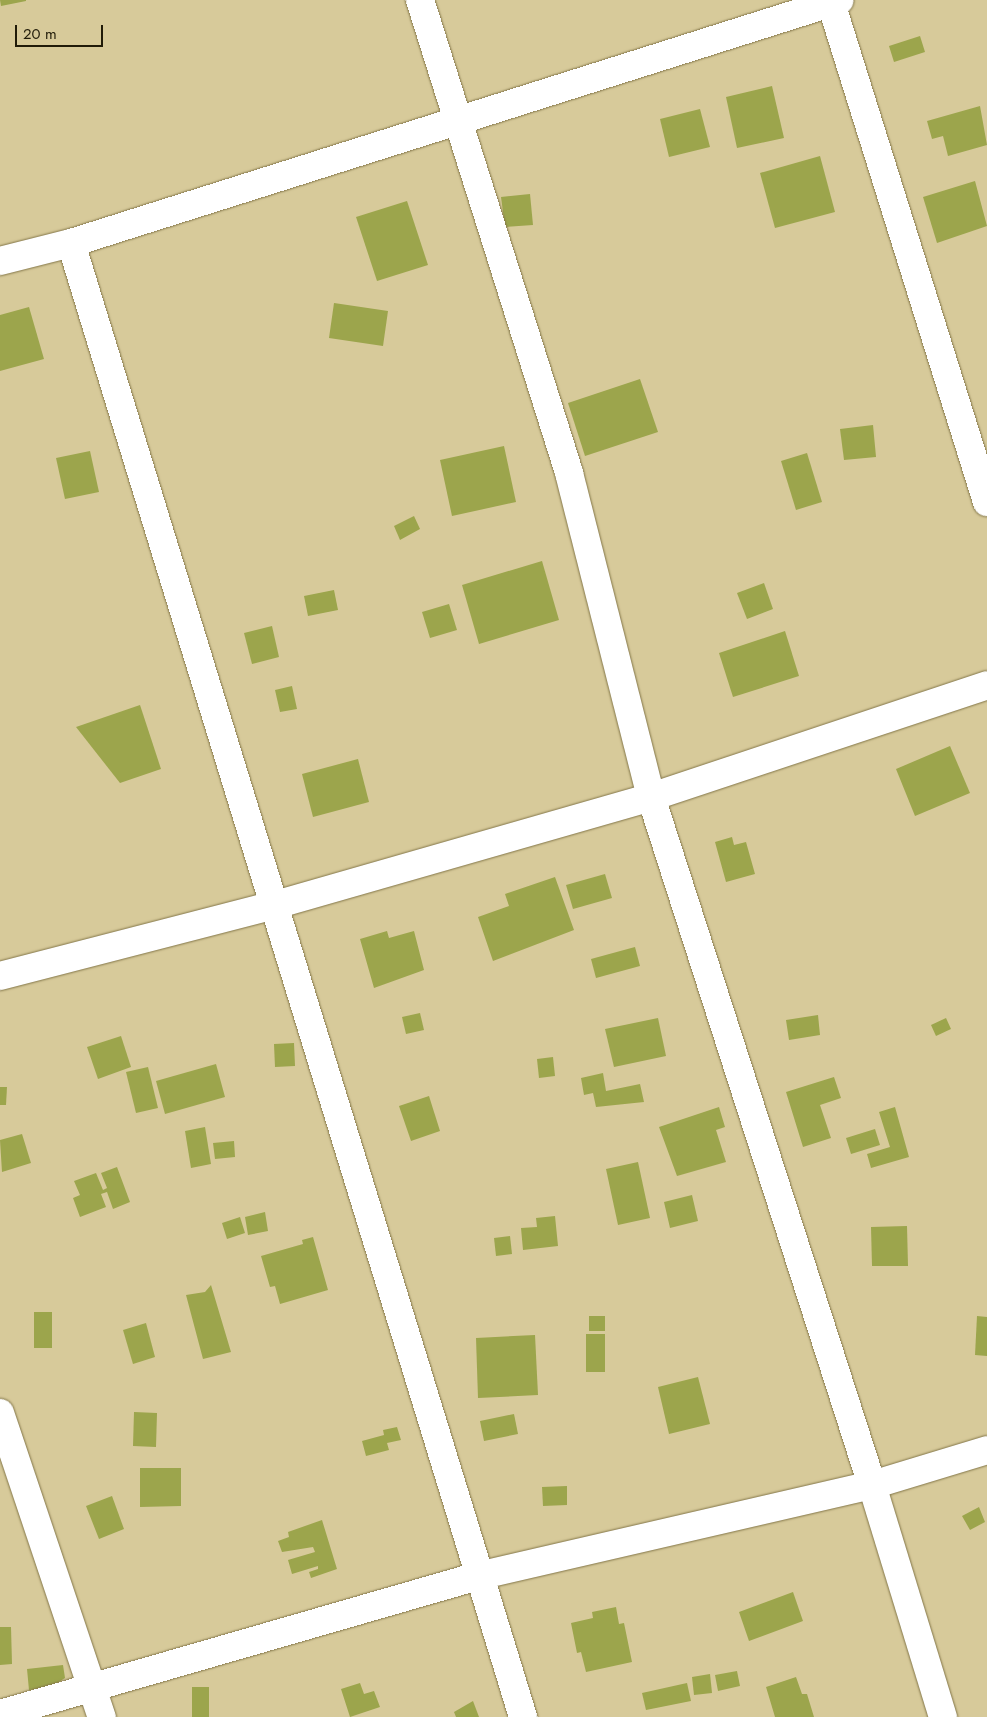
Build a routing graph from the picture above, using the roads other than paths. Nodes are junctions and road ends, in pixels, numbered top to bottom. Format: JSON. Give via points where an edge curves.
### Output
{"nodes":[{"id":1,"x":420,"y":0,"type":"edge"},
{"id":2,"x":835,"y":1,"type":"edge"},
{"id":3,"x":459,"y":121,"type":"junction"},
{"id":4,"x":71,"y":243,"type":"junction"},
{"id":5,"x":0,"y":261,"type":"edge"},
{"id":6,"x":987,"y":502,"type":"edge"},
{"id":7,"x":987,"y":685,"type":"edge"},
{"id":8,"x":651,"y":797,"type":"junction"},
{"id":9,"x":275,"y":904,"type":"junction"},
{"id":10,"x":0,"y":976,"type":"edge"},
{"id":11,"x":0,"y":1413,"type":"edge"},
{"id":12,"x":987,"y":1450,"type":"edge"},
{"id":13,"x":872,"y":1485,"type":"junction"},
{"id":14,"x":478,"y":1576,"type":"junction"},
{"id":15,"x":94,"y":1689,"type":"junction"},
{"id":16,"x":0,"y":1714,"type":"edge"},
{"id":17,"x":102,"y":1717,"type":"edge"},
{"id":18,"x":523,"y":1717,"type":"edge"},
{"id":19,"x":943,"y":1717,"type":"edge"}],
"edges":[{"from":1,"to":3,"type":"street"},
{"from":2,"to":3,"type":"street"},
{"from":2,"to":6,"type":"street"},
{"from":3,"to":4,"type":"street"},
{"from":3,"to":8,"type":"street","via":[[569,473]]},
{"from":4,"to":5,"type":"street"},
{"from":4,"to":9,"type":"street"},
{"from":7,"to":8,"type":"street"},
{"from":8,"to":9,"type":"street"},
{"from":8,"to":13,"type":"street"},
{"from":9,"to":10,"type":"street"},
{"from":9,"to":14,"type":"street"},
{"from":11,"to":15,"type":"street"},
{"from":12,"to":13,"type":"street"},
{"from":13,"to":14,"type":"street"},
{"from":13,"to":19,"type":"street"},
{"from":14,"to":15,"type":"street"},
{"from":14,"to":18,"type":"street"},
{"from":15,"to":16,"type":"street"},
{"from":15,"to":17,"type":"street"}]}
